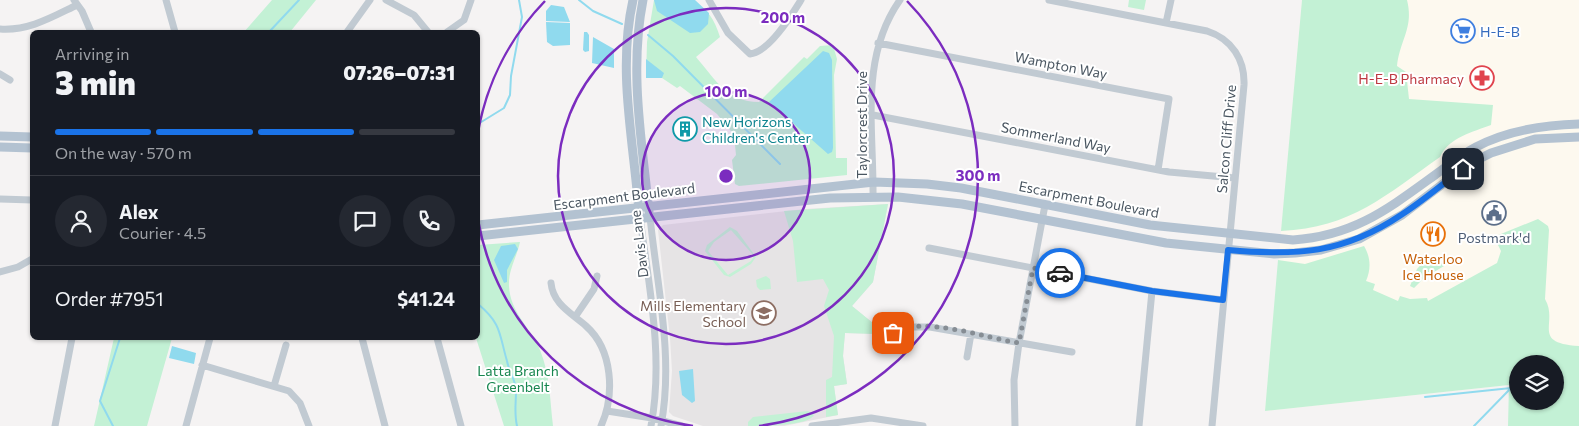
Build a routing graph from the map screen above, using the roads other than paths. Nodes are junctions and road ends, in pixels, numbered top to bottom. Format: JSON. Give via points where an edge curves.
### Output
{"nodes":[{"id":1,"x":166,"y":0,"type":"edge"},
{"id":2,"x":370,"y":0,"type":"edge"},
{"id":3,"x":386,"y":0,"type":"edge"},
{"id":4,"x":471,"y":0,"type":"edge"},
{"id":5,"x":633,"y":0,"type":"edge"},
{"id":6,"x":643,"y":0,"type":"edge"},
{"id":7,"x":709,"y":0,"type":"edge"},
{"id":8,"x":802,"y":0,"type":"edge"},
{"id":9,"x":900,"y":0,"type":"edge"},
{"id":10,"x":1049,"y":0,"type":"edge"},
{"id":11,"x":1171,"y":0,"type":"edge"},
{"id":12,"x":76,"y":2,"type":"edge"},
{"id":13,"x":1166,"y":23,"type":"junction"},
{"id":14,"x":0,"y":29,"type":"edge"},
{"id":15,"x":90,"y":30,"type":"edge"},
{"id":16,"x":174,"y":30,"type":"edge"},
{"id":17,"x":348,"y":30,"type":"edge"},
{"id":18,"x":426,"y":30,"type":"edge"},
{"id":19,"x":450,"y":30,"type":"edge"},
{"id":20,"x":878,"y":42,"type":"junction"},
{"id":21,"x":0,"y":74,"type":"edge"},
{"id":22,"x":10,"y":80,"type":"dead end"},
{"id":23,"x":872,"y":115,"type":"junction"},
{"id":24,"x":1579,"y":124,"type":"edge"},
{"id":25,"x":1517,"y":131,"type":"junction"},
{"id":26,"x":0,"y":136,"type":"edge"},
{"id":27,"x":30,"y":137,"type":"edge"},
{"id":28,"x":1579,"y":137,"type":"edge"},
{"id":29,"x":1520,"y":143,"type":"junction"},
{"id":30,"x":0,"y":147,"type":"edge"},
{"id":31,"x":30,"y":148,"type":"edge"},
{"id":32,"x":1158,"y":170,"type":"junction"},
{"id":33,"x":1235,"y":178,"type":"junction"},
{"id":34,"x":874,"y":182,"type":"junction"},
{"id":35,"x":874,"y":197,"type":"junction"},
{"id":36,"x":1404,"y":198,"type":"junction"},
{"id":37,"x":0,"y":199,"type":"edge"},
{"id":38,"x":30,"y":200,"type":"edge"},
{"id":39,"x":1045,"y":204,"type":"junction"},
{"id":40,"x":649,"y":207,"type":"junction"},
{"id":41,"x":639,"y":208,"type":"junction"},
{"id":42,"x":1411,"y":208,"type":"junction"},
{"id":43,"x":650,"y":217,"type":"junction"},
{"id":44,"x":640,"y":218,"type":"junction"},
{"id":45,"x":1042,"y":220,"type":"junction"},
{"id":46,"x":509,"y":223,"type":"junction"},
{"id":47,"x":480,"y":225,"type":"edge"},
{"id":48,"x":510,"y":233,"type":"junction"},
{"id":49,"x":1230,"y":234,"type":"junction"},
{"id":50,"x":480,"y":236,"type":"edge"},
{"id":51,"x":929,"y":248,"type":"dead end"},
{"id":52,"x":1228,"y":250,"type":"junction"},
{"id":53,"x":30,"y":259,"type":"edge"},
{"id":54,"x":1033,"y":268,"type":"junction"},
{"id":55,"x":0,"y":272,"type":"edge"},
{"id":56,"x":597,"y":276,"type":"dead end"},
{"id":57,"x":551,"y":283,"type":"dead end"},
{"id":58,"x":1152,"y":291,"type":"junction"},
{"id":59,"x":1223,"y":300,"type":"junction"},
{"id":60,"x":575,"y":317,"type":"junction"},
{"id":61,"x":971,"y":334,"type":"junction"},
{"id":62,"x":889,"y":335,"type":"dead end"},
{"id":63,"x":72,"y":340,"type":"edge"},
{"id":64,"x":209,"y":340,"type":"edge"},
{"id":65,"x":363,"y":340,"type":"edge"},
{"id":66,"x":438,"y":340,"type":"edge"},
{"id":67,"x":1019,"y":343,"type":"junction"},
{"id":68,"x":286,"y":345,"type":"dead end"},
{"id":69,"x":1072,"y":352,"type":"dead end"},
{"id":70,"x":967,"y":357,"type":"dead end"},
{"id":71,"x":202,"y":365,"type":"junction"},
{"id":72,"x":274,"y":386,"type":"junction"},
{"id":73,"x":607,"y":411,"type":"junction"},
{"id":74,"x":652,"y":422,"type":"edge"},
{"id":75,"x":661,"y":423,"type":"edge"},
{"id":76,"x":846,"y":424,"type":"edge"},
{"id":77,"x":56,"y":426,"type":"edge"},
{"id":78,"x":186,"y":426,"type":"edge"},
{"id":79,"x":309,"y":426,"type":"edge"},
{"id":80,"x":385,"y":426,"type":"edge"},
{"id":81,"x":461,"y":426,"type":"edge"},
{"id":82,"x":601,"y":426,"type":"edge"},
{"id":83,"x":682,"y":426,"type":"edge"},
{"id":84,"x":812,"y":426,"type":"edge"},
{"id":85,"x":923,"y":426,"type":"edge"},
{"id":86,"x":1015,"y":426,"type":"edge"},
{"id":87,"x":1139,"y":426,"type":"edge"},
{"id":88,"x":1212,"y":426,"type":"edge"}],
"edges":[{"from":1,"to":16,"type":"street"},
{"from":2,"to":17,"type":"street"},
{"from":3,"to":18,"type":"street","via":[[414,15]]},
{"from":4,"to":19,"type":"street","via":[[464,20]]},
{"from":5,"to":41,"type":"main road","name":"Davis Lane","via":[[626,41],[626,84]]},
{"from":6,"to":40,"type":"main road","name":"Davis Lane","via":[[637,36],[636,84]]},
{"from":7,"to":8,"type":"street","via":[[728,33],[750,54],[760,52],[772,40]]},
{"from":9,"to":20,"type":"street","name":"Taylorcrest Drive"},
{"from":10,"to":13,"type":"street","name":"Salcon Cliff Drive"},
{"from":11,"to":13,"type":"street"},
{"from":12,"to":14,"type":"street","via":[[32,26]]},
{"from":12,"to":15,"type":"street"},
{"from":13,"to":33,"type":"street","name":"Salcon Cliff Drive","via":[[1213,33],[1230,45],[1241,60],[1244,86]]},
{"from":20,"to":23,"type":"street","name":"Taylorcrest Drive","via":[[872,72]]},
{"from":20,"to":32,"type":"street","name":"Wampton Way","via":[[1169,99]]},
{"from":21,"to":22,"type":"street"},
{"from":23,"to":32,"type":"street","name":"Sommerland Way"},
{"from":23,"to":34,"type":"street","name":"Taylorcrest Drive"},
{"from":24,"to":25,"type":"main road","name":"Escarpment Boulevard"},
{"from":25,"to":29,"type":"main road"},
{"from":25,"to":36,"type":"main road","name":"Escarpment Boulevard","via":[[1488,141],[1461,156]]},
{"from":26,"to":27,"type":"main road"},
{"from":28,"to":29,"type":"main road","name":"Escarpment Boulevard"},
{"from":29,"to":42,"type":"main road","name":"Escarpment Boulevard","via":[[1469,164]]},
{"from":30,"to":31,"type":"main road"},
{"from":32,"to":33,"type":"street","name":"Sommerland Way"},
{"from":33,"to":49,"type":"street","name":"Salcon Cliff Drive"},
{"from":34,"to":35,"type":"street","name":"Taylorcrest Drive"},
{"from":34,"to":39,"type":"main road","name":"Escarpment Boulevard","via":[[927,184]]},
{"from":34,"to":40,"type":"main road","name":"Escarpment Boulevard"},
{"from":35,"to":43,"type":"main road","name":"Escarpment Boulevard","via":[[830,198]]},
{"from":35,"to":45,"type":"main road","name":"Escarpment Boulevard","via":[[962,204]]},
{"from":36,"to":42,"type":"main road"},
{"from":36,"to":49,"type":"main road","name":"Escarpment Boulevard","via":[[1354,228],[1323,237],[1293,240]]},
{"from":37,"to":38,"type":"street"},
{"from":39,"to":45,"type":"street"},
{"from":39,"to":49,"type":"main road","name":"Escarpment Boulevard","via":[[1150,225]]},
{"from":40,"to":41,"type":"main road","name":"Escarpment Boulevard"},
{"from":40,"to":43,"type":"main road","name":"Davis Lane"},
{"from":41,"to":44,"type":"main road","name":"Davis Lane"},
{"from":41,"to":46,"type":"main road","name":"Escarpment Boulevard"},
{"from":42,"to":52,"type":"main road","name":"Escarpment Boulevard","via":[[1359,239],[1328,248],[1274,254]]},
{"from":43,"to":44,"type":"main road","name":"Escarpment Boulevard"},
{"from":43,"to":75,"type":"street","name":"Davis Lane","via":[[665,349]]},
{"from":44,"to":48,"type":"main road","name":"Escarpment Boulevard"},
{"from":44,"to":74,"type":"street","name":"Davis Lane","via":[[655,354]]},
{"from":45,"to":52,"type":"main road","name":"Escarpment Boulevard"},
{"from":45,"to":54,"type":"street"},
{"from":46,"to":47,"type":"main road","name":"Escarpment Boulevard"},
{"from":46,"to":48,"type":"main road"},
{"from":48,"to":50,"type":"main road","name":"Escarpment Boulevard"},
{"from":49,"to":52,"type":"street","name":"Salcon Cliff Drive"},
{"from":51,"to":54,"type":"street"},
{"from":52,"to":59,"type":"street","name":"Salcon Cliff Drive"},
{"from":53,"to":55,"type":"street"},
{"from":54,"to":58,"type":"street"},
{"from":54,"to":67,"type":"street"},
{"from":56,"to":60,"type":"street","via":[[594,289]]},
{"from":57,"to":60,"type":"street","via":[[556,299]]},
{"from":58,"to":59,"type":"street"},
{"from":58,"to":87,"type":"street"},
{"from":59,"to":88,"type":"street","name":"Salcon Cliff Drive"},
{"from":60,"to":73,"type":"street","via":[[597,338],[605,354],[609,384]]},
{"from":61,"to":62,"type":"street","via":[[916,326],[904,327]]},
{"from":61,"to":67,"type":"street"},
{"from":61,"to":70,"type":"street"},
{"from":63,"to":77,"type":"street"},
{"from":64,"to":71,"type":"street"},
{"from":65,"to":80,"type":"street"},
{"from":66,"to":81,"type":"street"},
{"from":67,"to":69,"type":"street"},
{"from":67,"to":86,"type":"street","via":[[1014,380]]},
{"from":68,"to":72,"type":"street"},
{"from":71,"to":72,"type":"street"},
{"from":71,"to":78,"type":"street"},
{"from":72,"to":79,"type":"street","via":[[296,397]]},
{"from":73,"to":74,"type":"street"},
{"from":73,"to":82,"type":"street"},
{"from":74,"to":75,"type":"street"},
{"from":75,"to":83,"type":"street"},
{"from":76,"to":84,"type":"street"},
{"from":76,"to":85,"type":"street","via":[[877,418]]}]}
